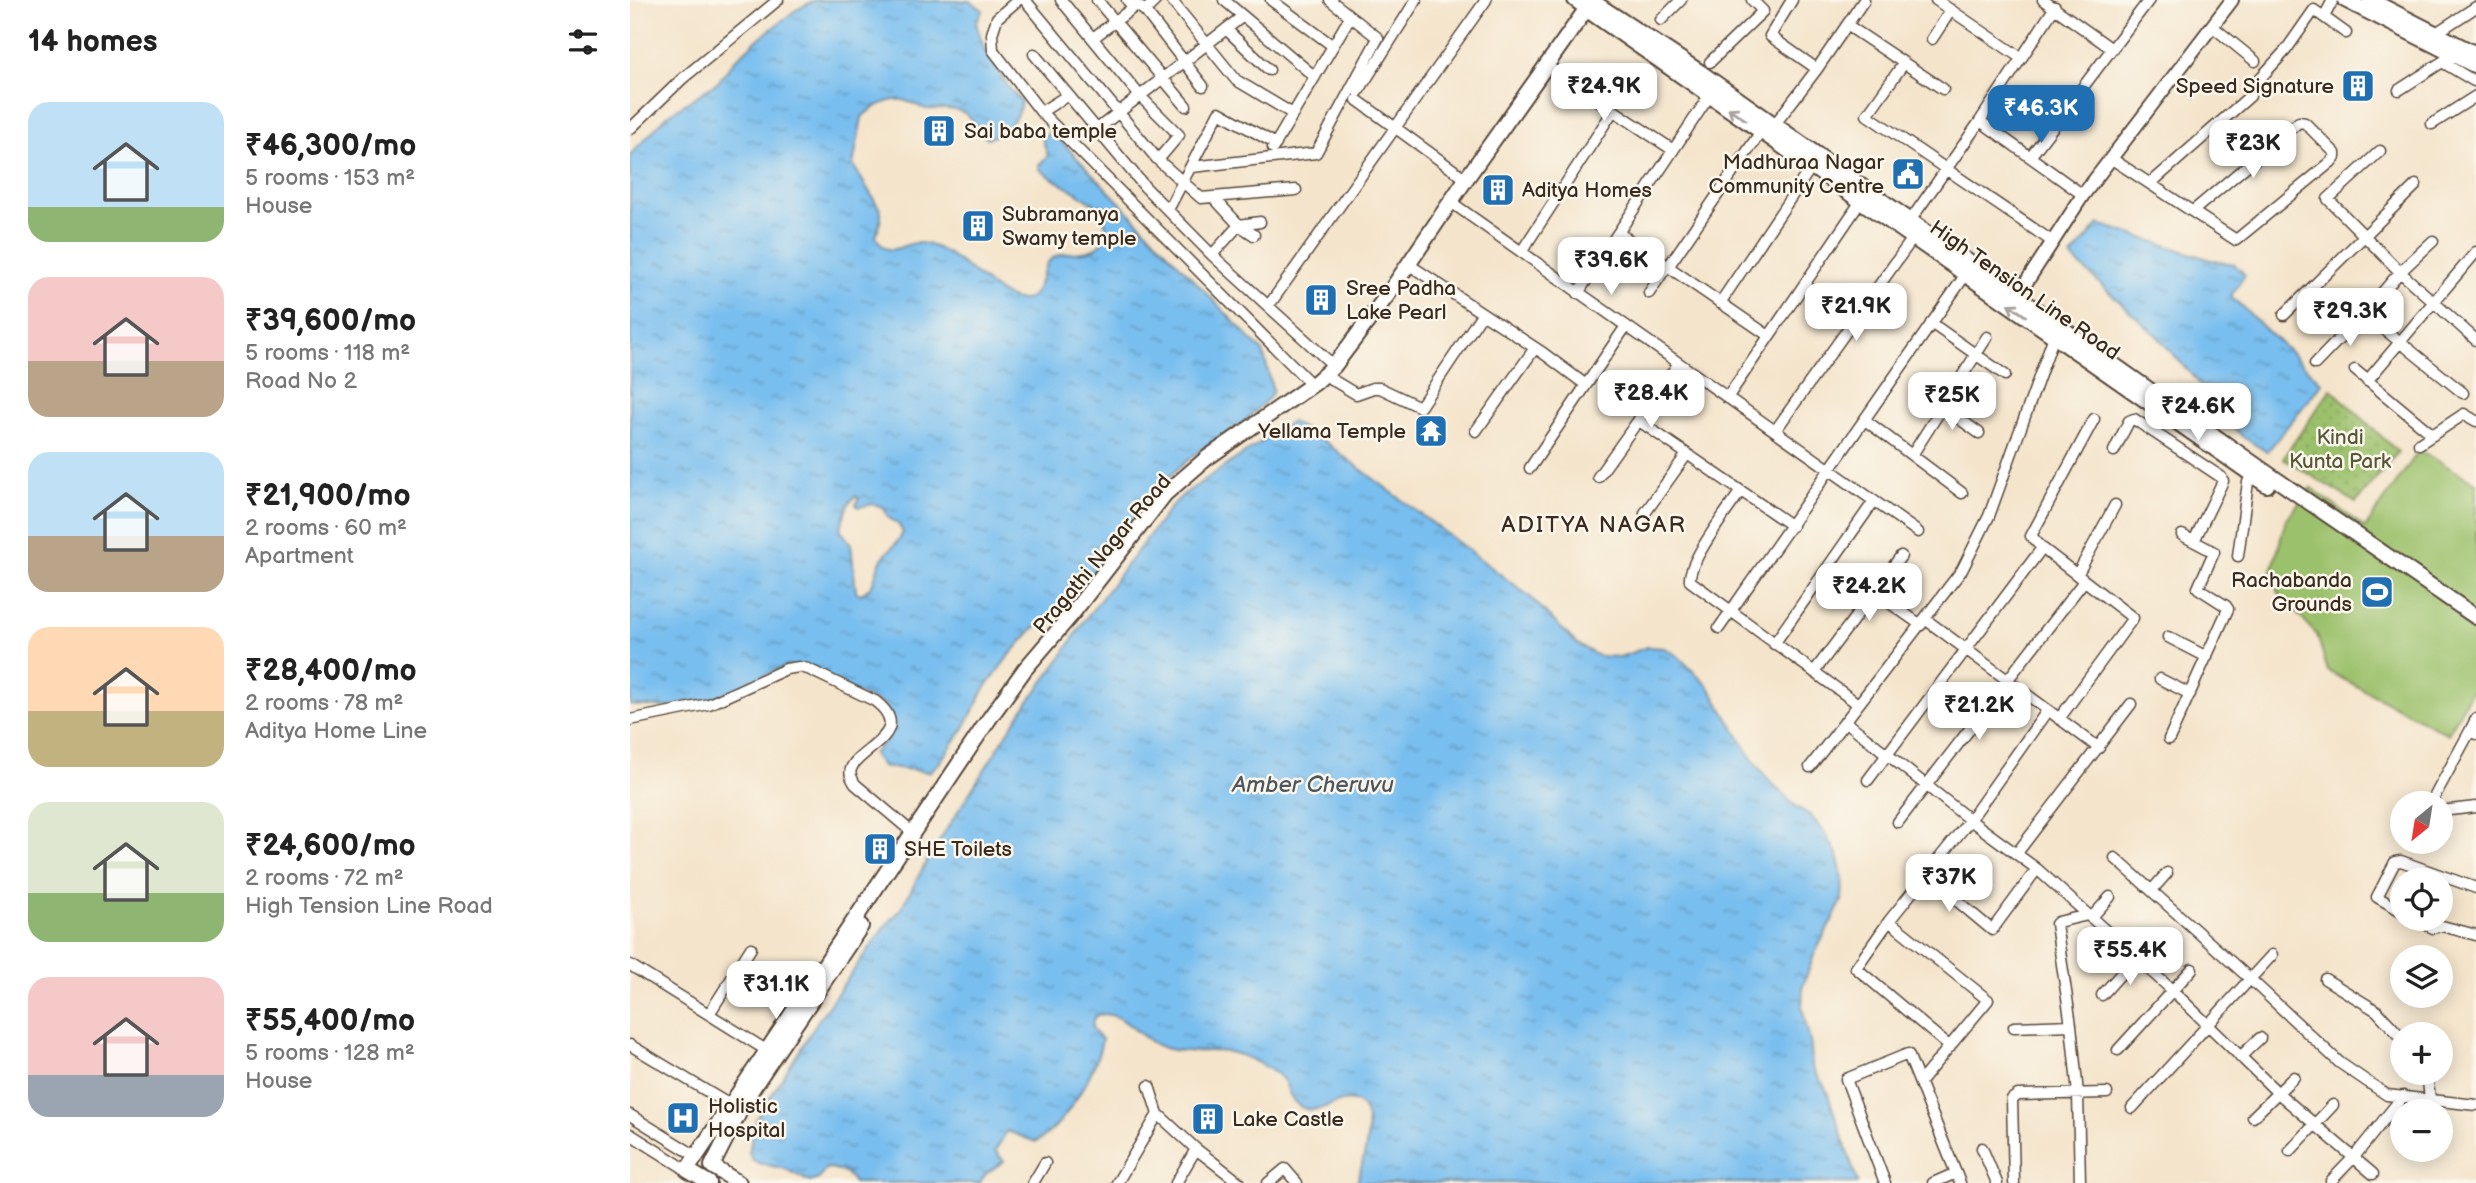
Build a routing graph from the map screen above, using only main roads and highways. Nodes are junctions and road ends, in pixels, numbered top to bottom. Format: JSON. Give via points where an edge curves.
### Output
{"nodes":[{"id":1,"x":2345,"y":0,"type":"edge"},
{"id":2,"x":2364,"y":2,"type":"edge"},
{"id":3,"x":1592,"y":4,"type":"edge"},
{"id":4,"x":2476,"y":54,"type":"edge"},
{"id":5,"x":2475,"y":74,"type":"edge"},
{"id":6,"x":1769,"y":127,"type":"junction"},
{"id":7,"x":1380,"y":311,"type":"junction"},
{"id":8,"x":1333,"y":372,"type":"junction"},
{"id":9,"x":2254,"y":470,"type":"junction"},
{"id":10,"x":2476,"y":617,"type":"edge"},
{"id":11,"x":2476,"y":627,"type":"edge"},
{"id":12,"x":696,"y":1156,"type":"junction"},
{"id":13,"x":712,"y":1166,"type":"junction"},
{"id":14,"x":706,"y":1181,"type":"edge"},
{"id":15,"x":739,"y":1183,"type":"edge"}],
"edges":[{"from":1,"to":2,"type":"main road"},
{"from":2,"to":4,"type":"main road"},
{"from":2,"to":5,"type":"main road"},
{"from":3,"to":6,"type":"main road","name":"High Tension Line Road"},
{"from":6,"to":3,"type":"main road","name":"High Tension Line Road","one_way":true,"via":[[1710,95]]},
{"from":3,"to":7,"type":"main road","via":[[1466,179]]},
{"from":3,"to":7,"type":"main road","via":[[1553,70]]},
{"from":6,"to":9,"type":"main road","name":"High Tension Line Road","via":[[2018,295]]},
{"from":9,"to":6,"type":"main road","name":"High Tension Line Road","one_way":true,"via":[[2200,438],[1913,238],[1812,166]]},
{"from":7,"to":8,"type":"main road"},
{"from":8,"to":12,"type":"main road","name":"Pragathi Nagar Road","via":[[1207,458],[1165,494],[989,719]]},
{"from":8,"to":13,"type":"main road","name":"Pragathi Nagar Road","via":[[1165,504],[1044,657],[748,1095]]},
{"from":9,"to":10,"type":"main road","name":"High Tension Line Road"},
{"from":9,"to":11,"type":"main road","name":"High Tension Line Road"},
{"from":12,"to":13,"type":"main road"},
{"from":12,"to":14,"type":"main road","name":"Pragathi Nagar Road","via":[[687,1170]]},
{"from":13,"to":14,"type":"main road","name":"Pragathi Nagar Road"},
{"from":13,"to":15,"type":"main road"}]}
